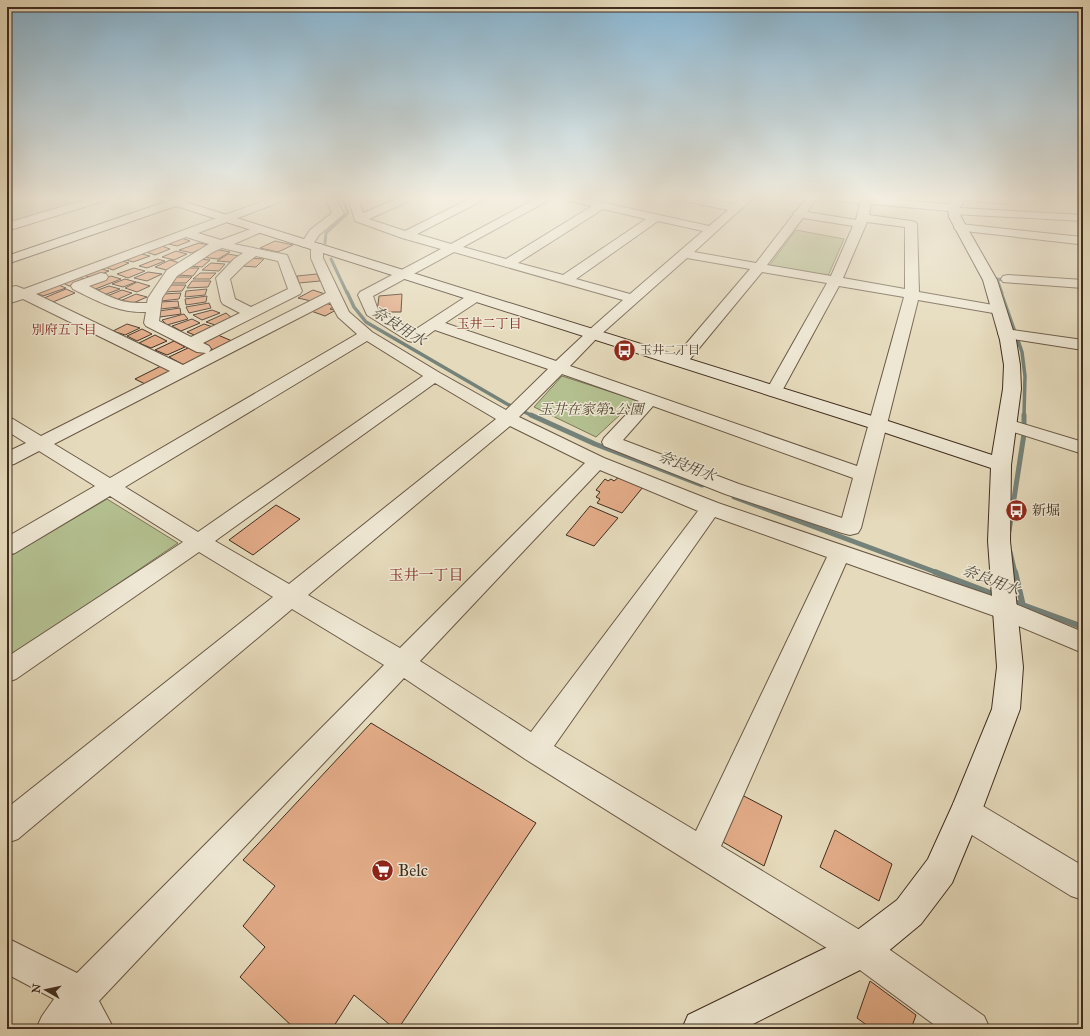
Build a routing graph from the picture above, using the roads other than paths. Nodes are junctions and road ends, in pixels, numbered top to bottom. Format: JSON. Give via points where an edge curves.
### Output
{"nodes":[{"id":1,"x":50,"y":245,"type":"edge"},
{"id":2,"x":152,"y":245,"type":"edge"},
{"id":3,"x":185,"y":245,"type":"edge"},
{"id":4,"x":219,"y":245,"type":"edge"},
{"id":5,"x":221,"y":245,"type":"edge"},
{"id":6,"x":312,"y":245,"type":"edge"},
{"id":7,"x":313,"y":245,"type":"edge"},
{"id":8,"x":443,"y":245,"type":"edge"},
{"id":9,"x":458,"y":245,"type":"edge"},
{"id":10,"x":537,"y":245,"type":"edge"},
{"id":11,"x":615,"y":245,"type":"edge"},
{"id":12,"x":695,"y":245,"type":"edge"},
{"id":13,"x":775,"y":245,"type":"edge"},
{"id":14,"x":850,"y":245,"type":"edge"},
{"id":15,"x":912,"y":245,"type":"edge"},
{"id":16,"x":970,"y":245,"type":"edge"},
{"id":17,"x":453,"y":248,"type":"junction"},
{"id":18,"x":252,"y":253,"type":"junction"},
{"id":19,"x":685,"y":254,"type":"junction"},
{"id":20,"x":7,"y":260,"type":"edge"},
{"id":21,"x":509,"y":263,"type":"junction"},
{"id":22,"x":759,"y":267,"type":"junction"},
{"id":23,"x":403,"y":274,"type":"junction"},
{"id":24,"x":1008,"y":279,"type":"dead end"},
{"id":25,"x":565,"y":280,"type":"junction"},
{"id":26,"x":835,"y":281,"type":"junction"},
{"id":27,"x":1083,"y":284,"type":"edge"},
{"id":28,"x":7,"y":286,"type":"edge"},
{"id":29,"x":23,"y":294,"type":"junction"},
{"id":30,"x":335,"y":294,"type":"junction"},
{"id":31,"x":912,"y":294,"type":"junction"},
{"id":32,"x":475,"y":297,"type":"junction"},
{"id":33,"x":633,"y":299,"type":"junction"},
{"id":34,"x":7,"y":300,"type":"edge"},
{"id":35,"x":154,"y":307,"type":"junction"},
{"id":36,"x":999,"y":310,"type":"junction"},
{"id":37,"x":251,"y":313,"type":"junction"},
{"id":38,"x":432,"y":324,"type":"junction"},
{"id":39,"x":593,"y":334,"type":"junction"},
{"id":40,"x":1006,"y":334,"type":"junction"},
{"id":41,"x":367,"y":335,"type":"junction"},
{"id":42,"x":191,"y":343,"type":"junction"},
{"id":43,"x":1083,"y":345,"type":"edge"},
{"id":44,"x":215,"y":355,"type":"junction"},
{"id":45,"x":680,"y":361,"type":"junction"},
{"id":46,"x":559,"y":367,"type":"junction"},
{"id":47,"x":183,"y":371,"type":"junction"},
{"id":48,"x":434,"y":376,"type":"junction"},
{"id":49,"x":774,"y":390,"type":"junction"},
{"id":50,"x":650,"y":399,"type":"junction"},
{"id":51,"x":514,"y":412,"type":"junction"},
{"id":52,"x":7,"y":423,"type":"edge"},
{"id":53,"x":878,"y":424,"type":"junction"},
{"id":54,"x":1007,"y":424,"type":"junction"},
{"id":55,"x":40,"y":444,"type":"junction"},
{"id":56,"x":1083,"y":448,"type":"edge"},
{"id":57,"x":7,"y":460,"type":"edge"},
{"id":58,"x":597,"y":462,"type":"junction"},
{"id":59,"x":1000,"y":465,"type":"junction"},
{"id":60,"x":864,"y":475,"type":"junction"},
{"id":61,"x":110,"y":487,"type":"junction"},
{"id":62,"x":711,"y":508,"type":"junction"},
{"id":63,"x":199,"y":542,"type":"junction"},
{"id":64,"x":7,"y":546,"type":"edge"},
{"id":65,"x":840,"y":553,"type":"junction"},
{"id":66,"x":290,"y":595,"type":"junction"},
{"id":67,"x":1004,"y":601,"type":"junction"},
{"id":68,"x":1083,"y":643,"type":"edge"},
{"id":69,"x":403,"y":662,"type":"junction"},
{"id":70,"x":7,"y":671,"type":"edge"},
{"id":71,"x":535,"y":750,"type":"junction"},
{"id":72,"x":965,"y":813,"type":"junction"},
{"id":73,"x":7,"y":828,"type":"edge"},
{"id":74,"x":702,"y":853,"type":"junction"},
{"id":75,"x":1083,"y":884,"type":"edge"},
{"id":76,"x":861,"y":950,"type":"junction"},
{"id":77,"x":7,"y":955,"type":"edge"},
{"id":78,"x":77,"y":998,"type":"junction"},
{"id":79,"x":55,"y":1029,"type":"edge"},
{"id":80,"x":95,"y":1029,"type":"edge"},
{"id":81,"x":702,"y":1029,"type":"edge"},
{"id":82,"x":971,"y":1029,"type":"edge"}],
"edges":[{"from":1,"to":20,"type":"street"},
{"from":2,"to":29,"type":"street"},
{"from":3,"to":35,"type":"street","via":[[78,286],[114,304],[131,308]]},
{"from":4,"to":35,"type":"street","via":[[172,273],[156,298]]},
{"from":5,"to":18,"type":"street"},
{"from":6,"to":30,"type":"street"},
{"from":7,"to":23,"type":"street"},
{"from":8,"to":17,"type":"street"},
{"from":9,"to":17,"type":"street"},
{"from":10,"to":21,"type":"street"},
{"from":11,"to":25,"type":"street"},
{"from":12,"to":19,"type":"street"},
{"from":13,"to":22,"type":"street"},
{"from":14,"to":26,"type":"street"},
{"from":15,"to":31,"type":"street"},
{"from":16,"to":36,"type":"street","via":[[990,280]]},
{"from":17,"to":21,"type":"street"},
{"from":17,"to":23,"type":"street"},
{"from":18,"to":37,"type":"street","via":[[223,278],[228,300]]},
{"from":18,"to":37,"type":"street","via":[[284,258],[295,291]]},
{"from":19,"to":22,"type":"street"},
{"from":19,"to":33,"type":"street"},
{"from":21,"to":25,"type":"street"},
{"from":22,"to":26,"type":"street"},
{"from":22,"to":45,"type":"street"},
{"from":23,"to":32,"type":"street"},
{"from":23,"to":38,"type":"street","via":[[365,295],[372,312],[413,338]]},
{"from":24,"to":27,"type":"street"},
{"from":25,"to":33,"type":"street"},
{"from":26,"to":31,"type":"street"},
{"from":26,"to":49,"type":"street"},
{"from":28,"to":29,"type":"street"},
{"from":29,"to":34,"type":"street"},
{"from":29,"to":47,"type":"street"},
{"from":30,"to":41,"type":"street","via":[[343,314]]},
{"from":30,"to":44,"type":"street"},
{"from":31,"to":36,"type":"street"},
{"from":31,"to":53,"type":"street"},
{"from":32,"to":38,"type":"street"},
{"from":32,"to":39,"type":"street"},
{"from":33,"to":39,"type":"street"},
{"from":35,"to":42,"type":"street","via":[[152,323]]},
{"from":36,"to":40,"type":"street"},
{"from":37,"to":42,"type":"street"},
{"from":38,"to":46,"type":"street"},
{"from":39,"to":45,"type":"street"},
{"from":39,"to":46,"type":"street"},
{"from":40,"to":43,"type":"street"},
{"from":40,"to":54,"type":"street","via":[[1012,365],[1012,389]]},
{"from":41,"to":48,"type":"street"},
{"from":41,"to":61,"type":"street"},
{"from":42,"to":44,"type":"street"},
{"from":44,"to":47,"type":"street"},
{"from":45,"to":49,"type":"street"},
{"from":46,"to":50,"type":"street"},
{"from":46,"to":51,"type":"street"},
{"from":47,"to":55,"type":"street"},
{"from":48,"to":51,"type":"street"},
{"from":48,"to":63,"type":"street"},
{"from":49,"to":53,"type":"street"},
{"from":50,"to":60,"type":"street"},
{"from":50,"to":60,"type":"street","via":[[611,442],[732,489],[850,528]]},
{"from":51,"to":58,"type":"street"},
{"from":51,"to":66,"type":"street"},
{"from":52,"to":55,"type":"street"},
{"from":53,"to":59,"type":"street"},
{"from":53,"to":60,"type":"street"},
{"from":54,"to":56,"type":"street"},
{"from":54,"to":59,"type":"street"},
{"from":55,"to":57,"type":"street"},
{"from":55,"to":61,"type":"street"},
{"from":58,"to":62,"type":"street"},
{"from":58,"to":69,"type":"street"},
{"from":59,"to":67,"type":"street","via":[[999,541]]},
{"from":61,"to":63,"type":"street"},
{"from":61,"to":64,"type":"street"},
{"from":62,"to":65,"type":"street"},
{"from":62,"to":71,"type":"street"},
{"from":63,"to":66,"type":"street"},
{"from":63,"to":70,"type":"street"},
{"from":65,"to":67,"type":"street"},
{"from":65,"to":74,"type":"street"},
{"from":66,"to":69,"type":"street"},
{"from":66,"to":73,"type":"street"},
{"from":67,"to":68,"type":"street"},
{"from":67,"to":72,"type":"street","via":[[1010,667],[1006,709]]},
{"from":69,"to":71,"type":"street"},
{"from":69,"to":78,"type":"street"},
{"from":71,"to":74,"type":"street"},
{"from":72,"to":75,"type":"street"},
{"from":72,"to":76,"type":"street","via":[[940,872],[908,912]]},
{"from":74,"to":76,"type":"street"},
{"from":76,"to":81,"type":"street"},
{"from":76,"to":82,"type":"street"},
{"from":77,"to":78,"type":"street","via":[[69,988]]},
{"from":78,"to":79,"type":"street"},
{"from":78,"to":80,"type":"street"}]}
